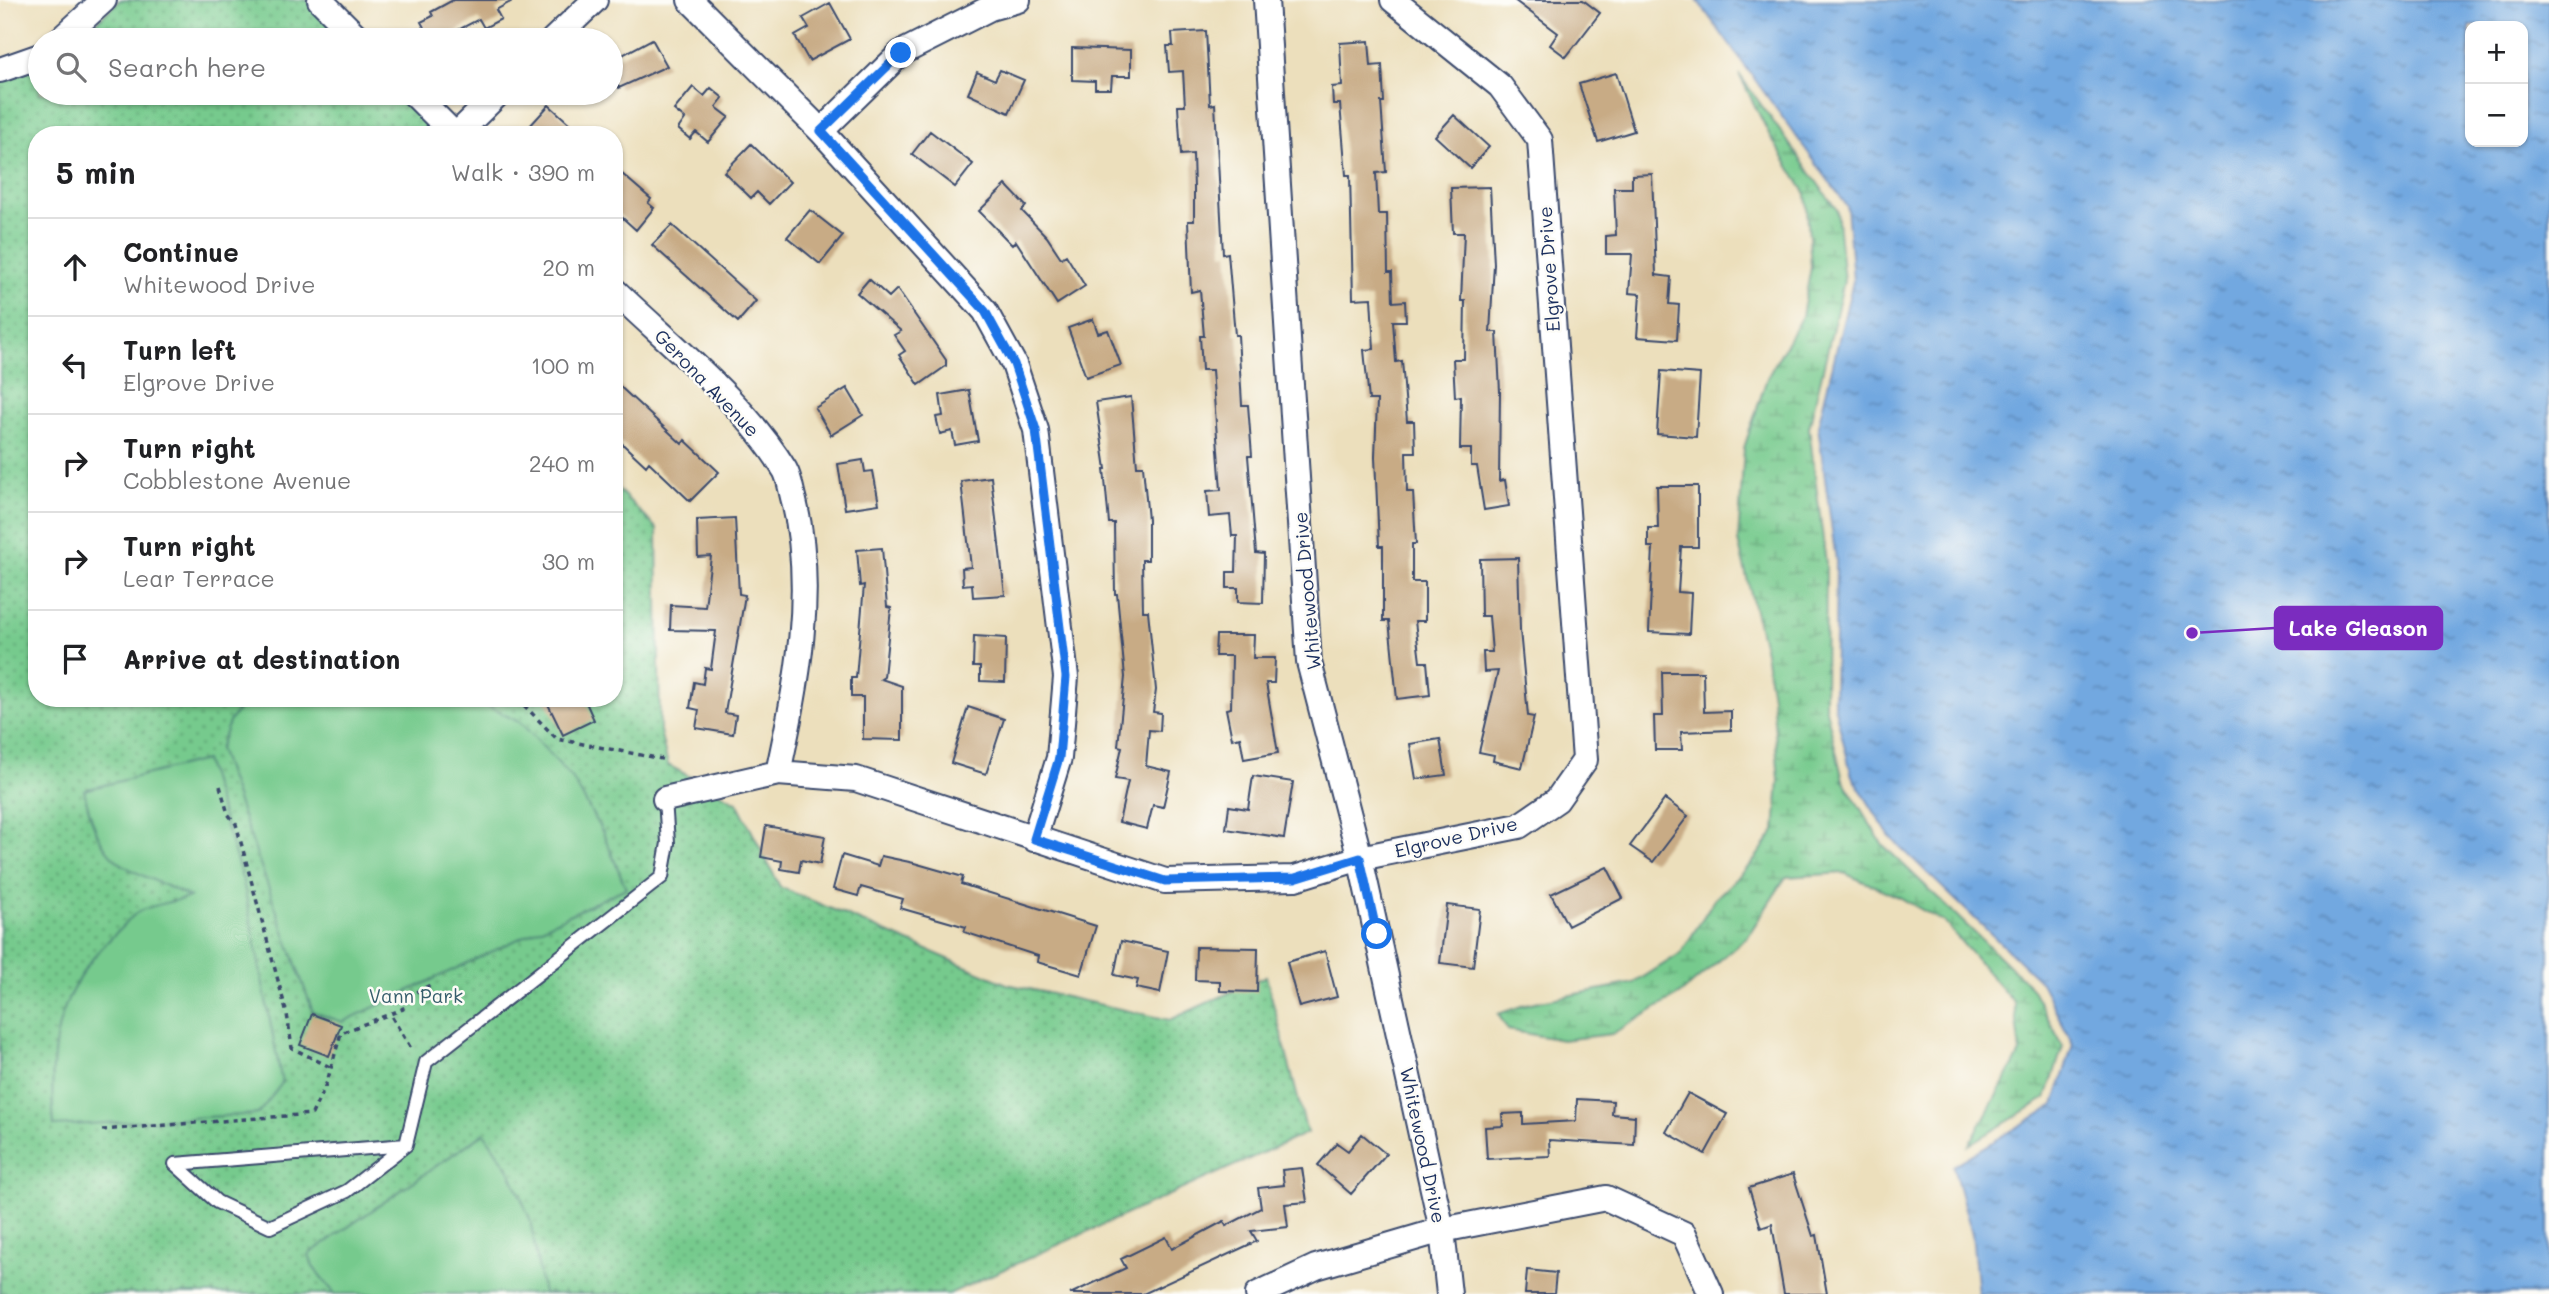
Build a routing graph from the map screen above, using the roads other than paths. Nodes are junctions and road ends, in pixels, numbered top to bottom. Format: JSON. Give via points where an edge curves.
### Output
{"nodes":[{"id":1,"x":104,"y":0,"type":"edge"},
{"id":2,"x":320,"y":0,"type":"edge"},
{"id":3,"x":595,"y":0,"type":"edge"},
{"id":4,"x":690,"y":0,"type":"edge"},
{"id":5,"x":1018,"y":0,"type":"edge"},
{"id":6,"x":1266,"y":0,"type":"edge"},
{"id":7,"x":1393,"y":0,"type":"edge"},
{"id":8,"x":73,"y":28,"type":"edge"},
{"id":9,"x":348,"y":28,"type":"edge"},
{"id":10,"x":566,"y":28,"type":"edge"},
{"id":11,"x":28,"y":60,"type":"edge"},
{"id":12,"x":0,"y":70,"type":"edge"},
{"id":13,"x":425,"y":105,"type":"edge"},
{"id":14,"x":486,"y":105,"type":"edge"},
{"id":15,"x":446,"y":126,"type":"edge"},
{"id":16,"x":464,"y":126,"type":"edge"},
{"id":17,"x":821,"y":131,"type":"junction"},
{"id":18,"x":623,"y":299,"type":"edge"},
{"id":19,"x":778,"y":773,"type":"junction"},
{"id":20,"x":665,"y":799,"type":"joint"},
{"id":21,"x":1034,"y":839,"type":"junction"},
{"id":22,"x":1360,"y":858,"type":"junction"},
{"id":23,"x":406,"y":1145,"type":"junction"},
{"id":24,"x":1442,"y":1230,"type":"junction"},
{"id":25,"x":1258,"y":1294,"type":"edge"},
{"id":26,"x":1449,"y":1294,"type":"edge"},
{"id":27,"x":1711,"y":1294,"type":"edge"}],
"edges":[{"from":1,"to":8,"type":"street"},
{"from":2,"to":9,"type":"street"},
{"from":3,"to":10,"type":"street"},
{"from":4,"to":17,"type":"street"},
{"from":5,"to":17,"type":"street","via":[[990,8],[901,53]]},
{"from":6,"to":22,"type":"street","name":"Whitewood Drive","via":[[1309,662]]},
{"from":7,"to":22,"type":"street","name":"Elgrove Drive","via":[[1500,86],[1540,140],[1585,760],[1557,800],[1519,825]]},
{"from":11,"to":12,"type":"street"},
{"from":13,"to":15,"type":"street"},
{"from":14,"to":16,"type":"street"},
{"from":17,"to":21,"type":"street","via":[[985,311],[1014,364],[1036,430],[1066,677],[1059,758]]},
{"from":18,"to":19,"type":"street","name":"Gerona Avenue","via":[[749,420],[787,473],[802,535],[803,627],[797,687]]},
{"from":19,"to":20,"type":"street","name":"Elgrove Drive"},
{"from":19,"to":21,"type":"street","name":"Elgrove Drive","via":[[856,779]]},
{"from":20,"to":23,"type":"lane","via":[[668,843],[663,877],[426,1062]]},
{"from":21,"to":22,"type":"street","name":"Elgrove Drive","via":[[1165,881],[1295,878]]},
{"from":22,"to":24,"type":"street","name":"Whitewood Drive"},
{"from":23,"to":23,"type":"lane","via":[[379,1147],[175,1164],[217,1202],[271,1227],[347,1191]]},
{"from":24,"to":25,"type":"street","via":[[1316,1267]]},
{"from":24,"to":26,"type":"street","name":"Whitewood Drive"},
{"from":24,"to":27,"type":"street","via":[[1606,1198],[1684,1234]]}]}
